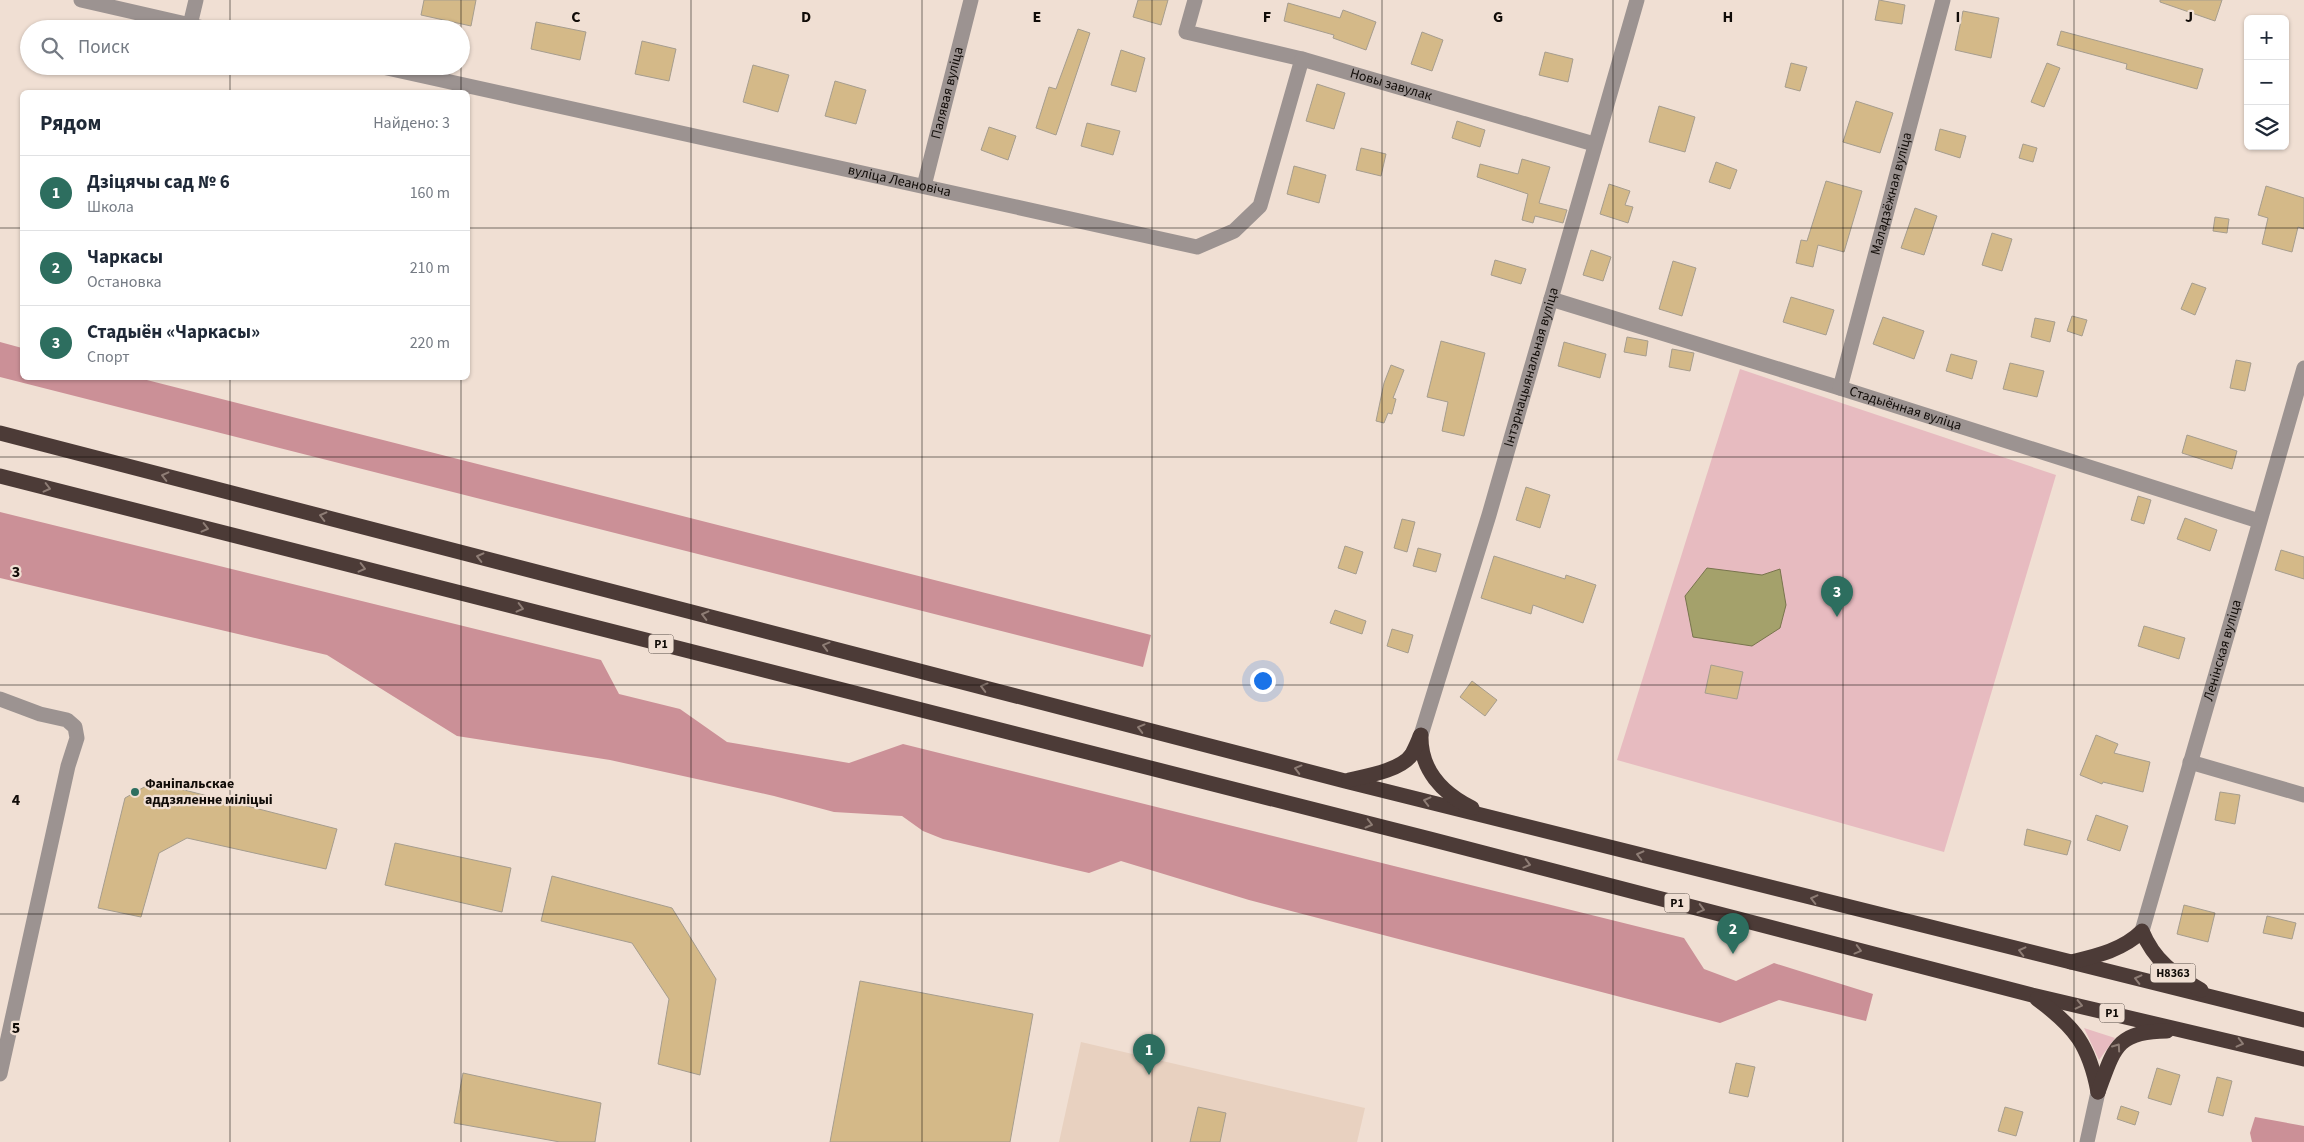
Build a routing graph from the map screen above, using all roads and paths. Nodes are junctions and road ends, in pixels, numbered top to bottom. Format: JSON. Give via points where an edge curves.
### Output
{"nodes":[{"id":1,"x":81,"y":0,"type":"edge"},
{"id":2,"x":196,"y":0,"type":"edge"},
{"id":3,"x":971,"y":0,"type":"edge"},
{"id":4,"x":1195,"y":0,"type":"edge"},
{"id":5,"x":1637,"y":0,"type":"edge"},
{"id":6,"x":1943,"y":0,"type":"edge"},
{"id":7,"x":168,"y":20,"type":"edge"},
{"id":8,"x":191,"y":20,"type":"edge"},
{"id":9,"x":1302,"y":59,"type":"junction"},
{"id":10,"x":419,"y":75,"type":"edge"},
{"id":11,"x":1594,"y":144,"type":"junction"},
{"id":12,"x":924,"y":186,"type":"junction"},
{"id":13,"x":1551,"y":299,"type":"junction"},
{"id":14,"x":2304,"y":368,"type":"edge"},
{"id":15,"x":1840,"y":388,"type":"junction"},
{"id":16,"x":0,"y":433,"type":"edge"},
{"id":17,"x":0,"y":476,"type":"edge"},
{"id":18,"x":2259,"y":522,"type":"junction"},
{"id":19,"x":0,"y":700,"type":"edge"},
{"id":20,"x":1421,"y":735,"type":"junction"},
{"id":21,"x":2190,"y":762,"type":"junction"},
{"id":22,"x":1346,"y":781,"type":"junction"},
{"id":23,"x":2304,"y":795,"type":"edge"},
{"id":24,"x":1491,"y":818,"type":"junction"},
{"id":25,"x":2142,"y":931,"type":"junction"},
{"id":26,"x":2070,"y":962,"type":"junction"},
{"id":27,"x":2032,"y":995,"type":"junction"},
{"id":28,"x":2219,"y":1000,"type":"junction"},
{"id":29,"x":2304,"y":1020,"type":"edge"},
{"id":30,"x":2192,"y":1031,"type":"junction"},
{"id":31,"x":2304,"y":1059,"type":"edge"},
{"id":32,"x":0,"y":1074,"type":"edge"},
{"id":33,"x":2098,"y":1092,"type":"junction"},
{"id":34,"x":2087,"y":1142,"type":"edge"}],
"edges":[{"from":1,"to":7,"type":"street"},
{"from":2,"to":8,"type":"street"},
{"from":3,"to":12,"type":"street","name":"Палявая вуліца"},
{"from":4,"to":9,"type":"street","name":"Новы завулак","via":[[1186,32]]},
{"from":5,"to":11,"type":"street","name":"Інтэрнацыянальная вуліца"},
{"from":6,"to":15,"type":"street","name":"Маладзёжная вуліца"},
{"from":9,"to":11,"type":"street","name":"Новы завулак"},
{"from":9,"to":12,"type":"street","name":"вуліца Леановіча","via":[[1260,206],[1234,232],[1197,247]]},
{"from":10,"to":12,"type":"street","name":"вуліца Леановіча"},
{"from":11,"to":13,"type":"street","name":"Інтэрнацыянальная вуліца"},
{"from":13,"to":15,"type":"street","name":"Стадыённая вуліца"},
{"from":13,"to":20,"type":"street","name":"Інтэрнацыянальная вуліца"},
{"from":14,"to":18,"type":"street","name":"Ленінская вуліца"},
{"from":15,"to":18,"type":"street","name":"Стадыённая вуліца"},
{"from":22,"to":16,"type":"highway","one_way":true},
{"from":17,"to":27,"type":"highway","number":"Р1","one_way":true},
{"from":18,"to":21,"type":"street","name":"Ленінская вуліца"},
{"from":19,"to":32,"type":"street","via":[[67,720],[75,727],[76,738]]},
{"from":20,"to":22,"type":"highway","via":[[1411,756],[1400,764]]},
{"from":20,"to":24,"type":"highway","via":[[1425,765],[1430,774],[1467,806]]},
{"from":21,"to":23,"type":"street"},
{"from":21,"to":25,"type":"street","name":"Ленінская вуліца"},
{"from":24,"to":22,"type":"highway","one_way":true},
{"from":26,"to":24,"type":"highway","one_way":true},
{"from":25,"to":26,"type":"highway","via":[[2115,949]]},
{"from":25,"to":28,"type":"highway","number":"Н8363","via":[[2162,965]]},
{"from":28,"to":26,"type":"highway","one_way":true},
{"from":27,"to":30,"type":"highway","number":"Р1","one_way":true},
{"from":27,"to":33,"type":"highway","via":[[2059,1015],[2086,1049]]},
{"from":28,"to":29,"type":"highway"},
{"from":30,"to":31,"type":"highway","number":"Р1","one_way":true},
{"from":33,"to":30,"type":"highway","one_way":true,"via":[[2112,1056],[2123,1040],[2142,1032]]},
{"from":33,"to":34,"type":"street"}]}
